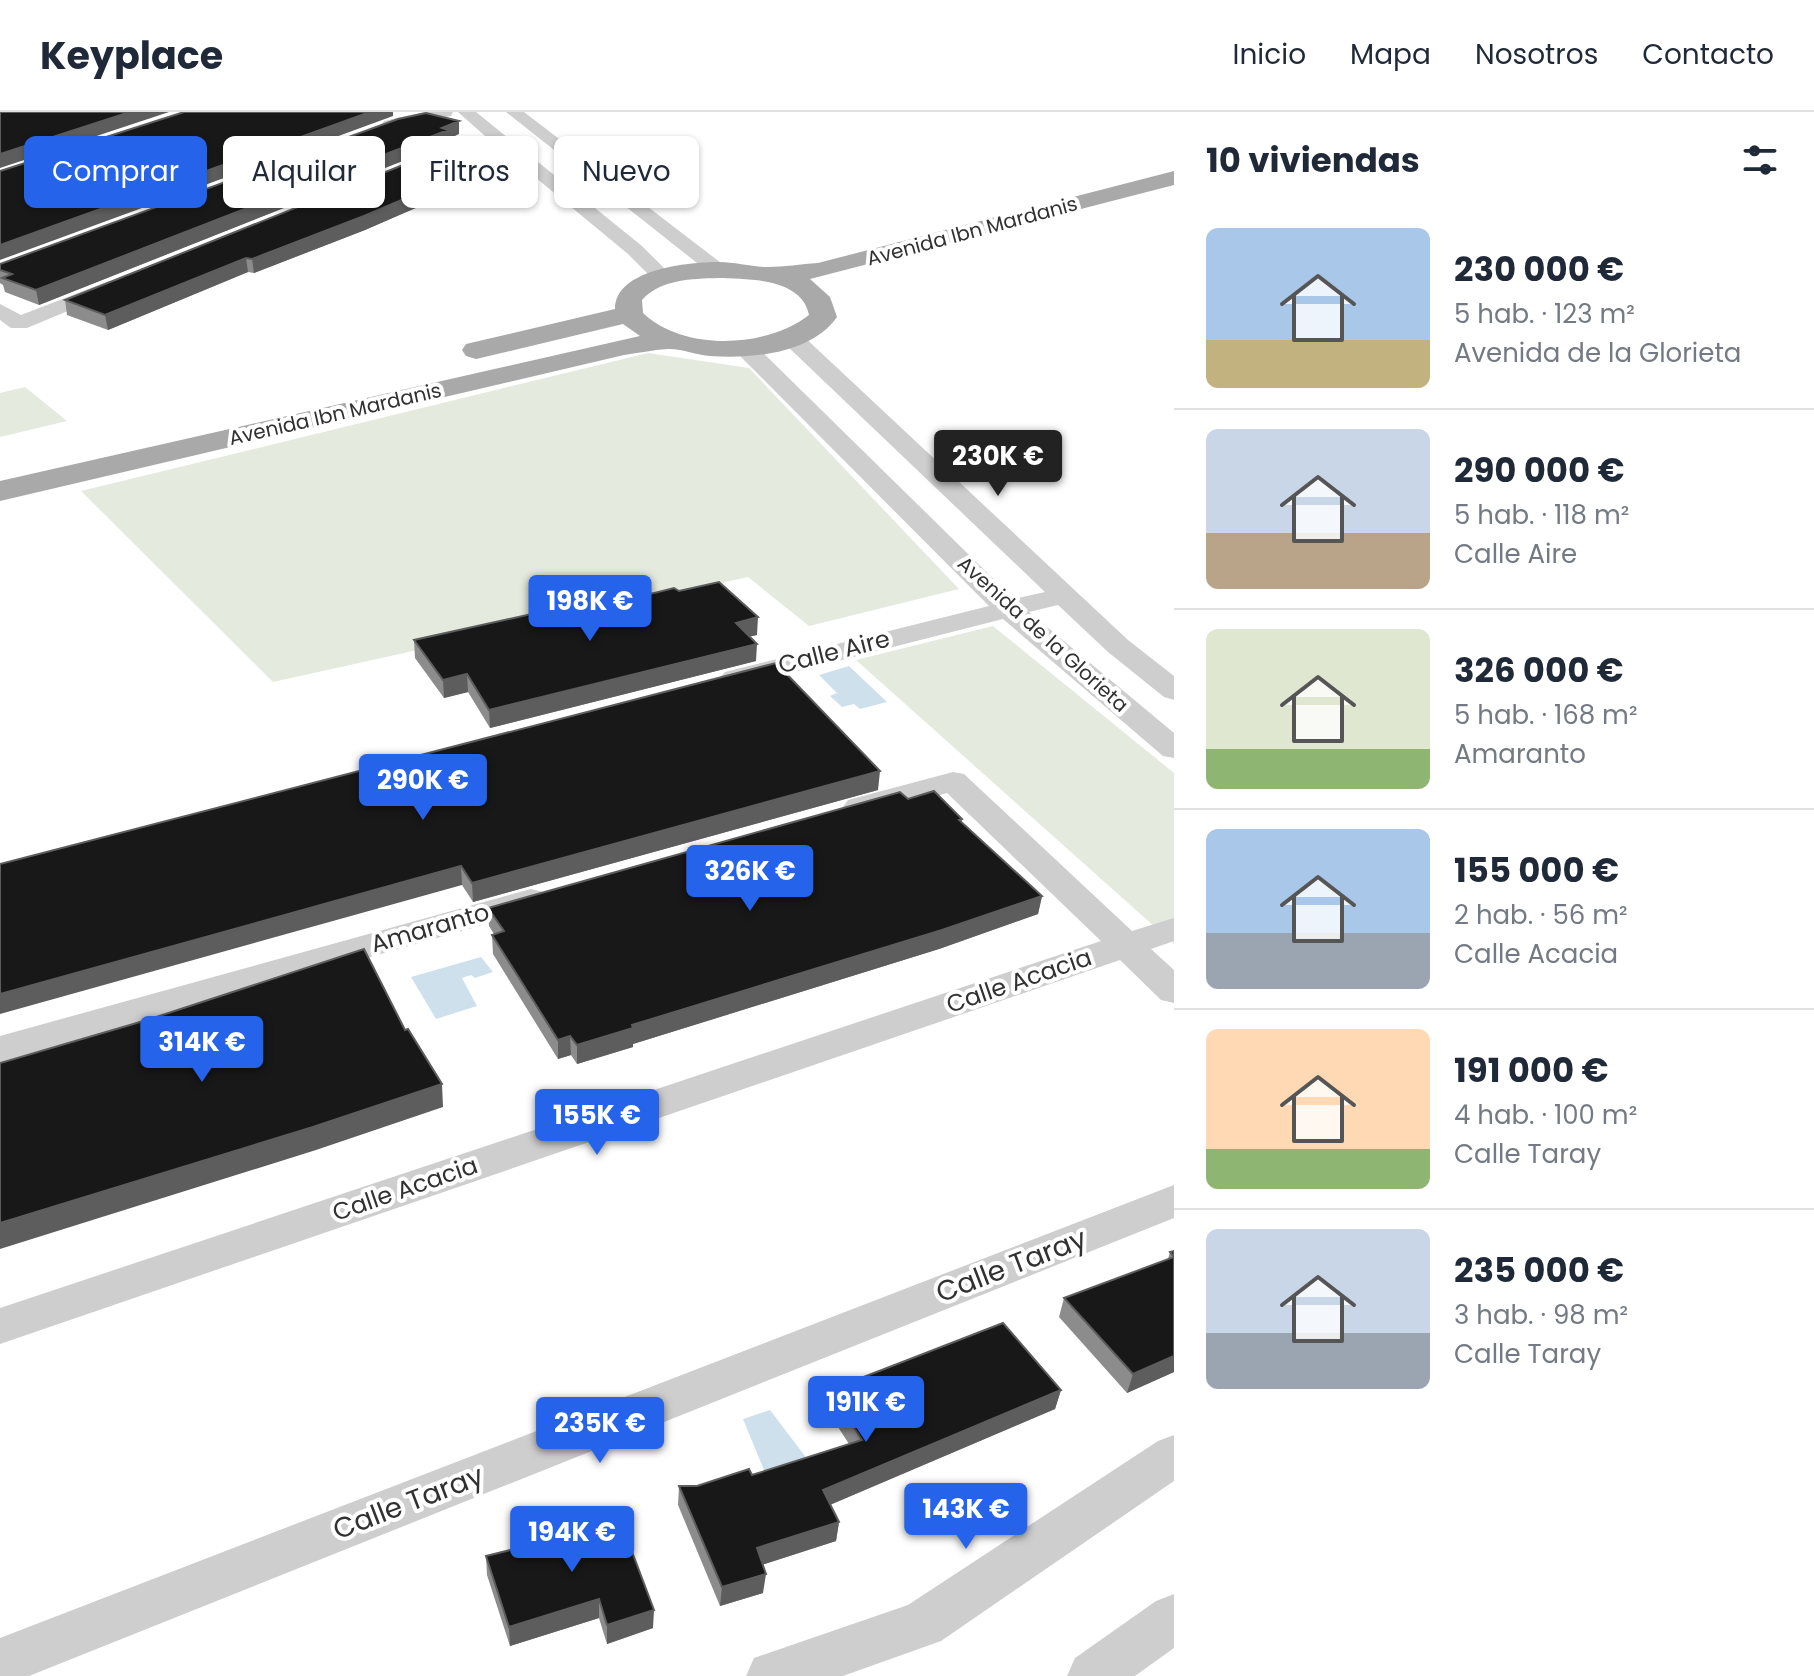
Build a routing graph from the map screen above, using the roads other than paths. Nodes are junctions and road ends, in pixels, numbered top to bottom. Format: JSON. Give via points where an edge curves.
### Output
{"nodes":[{"id":1,"x":445,"y":112,"type":"edge"},
{"id":2,"x":466,"y":112,"type":"edge"},
{"id":3,"x":514,"y":112,"type":"edge"},
{"id":4,"x":377,"y":130,"type":"edge"},
{"id":5,"x":496,"y":136,"type":"edge"},
{"id":6,"x":538,"y":171,"type":"edge"},
{"id":7,"x":1174,"y":178,"type":"edge"},
{"id":8,"x":1174,"y":199,"type":"edge"},
{"id":9,"x":718,"y":270,"type":"junction"},
{"id":10,"x":769,"y":274,"type":"junction"},
{"id":11,"x":662,"y":277,"type":"junction"},
{"id":12,"x":121,"y":282,"type":"edge"},
{"id":13,"x":843,"y":294,"type":"junction"},
{"id":14,"x":0,"y":310,"type":"edge"},
{"id":15,"x":629,"y":314,"type":"junction"},
{"id":16,"x":793,"y":339,"type":"junction"},
{"id":17,"x":671,"y":340,"type":"junction"},
{"id":18,"x":744,"y":347,"type":"junction"},
{"id":19,"x":445,"y":358,"type":"dead end"},
{"id":20,"x":246,"y":406,"type":"dead end"},
{"id":21,"x":0,"y":464,"type":"edge"},
{"id":22,"x":0,"y":491,"type":"edge"},
{"id":23,"x":1064,"y":595,"type":"junction"},
{"id":24,"x":1007,"y":608,"type":"junction"},
{"id":25,"x":705,"y":685,"type":"edge"},
{"id":26,"x":1174,"y":691,"type":"edge"},
{"id":27,"x":1174,"y":749,"type":"edge"},
{"id":28,"x":830,"y":815,"type":"edge"},
{"id":29,"x":569,"y":889,"type":"edge"},
{"id":30,"x":1174,"y":929,"type":"edge"},
{"id":31,"x":1127,"y":944,"type":"junction"},
{"id":32,"x":1174,"y":991,"type":"edge"},
{"id":33,"x":0,"y":1049,"type":"edge"},
{"id":34,"x":1174,"y":1201,"type":"edge"},
{"id":35,"x":0,"y":1326,"type":"edge"},
{"id":36,"x":1174,"y":1455,"type":"edge"},
{"id":37,"x":1174,"y":1618,"type":"edge"},
{"id":38,"x":0,"y":1663,"type":"edge"},
{"id":39,"x":772,"y":1676,"type":"edge"},
{"id":40,"x":1093,"y":1676,"type":"edge"}],
"edges":[{"from":1,"to":4,"type":"street"},
{"from":2,"to":5,"type":"street"},
{"from":3,"to":9,"type":"street"},
{"from":6,"to":11,"type":"street"},
{"from":7,"to":10,"type":"main road","name":"Avenida Ibn Mardanis","via":[[818,271]]},
{"from":8,"to":13,"type":"main road","name":"Avenida Ibn Mardanis"},
{"from":9,"to":10,"type":"main road"},
{"from":9,"to":11,"type":"main road"},
{"from":10,"to":13,"type":"main road","via":[[814,293]]},
{"from":11,"to":15,"type":"main road","via":[[633,293],[627,303]]},
{"from":12,"to":14,"type":"street","via":[[19,323]]},
{"from":13,"to":16,"type":"main road","via":[[813,329]]},
{"from":15,"to":17,"type":"main road","via":[[637,324]]},
{"from":15,"to":19,"type":"main road","name":"Avenida Ibn Mardanis"},
{"from":16,"to":18,"type":"main road"},
{"from":16,"to":23,"type":"street","name":"Avenida de la Glorieta"},
{"from":17,"to":18,"type":"main road"},
{"from":17,"to":22,"type":"main road","name":"Avenida Ibn Mardanis"},
{"from":18,"to":24,"type":"street","name":"Avenida de la Glorieta"},
{"from":20,"to":21,"type":"main road","name":"Avenida Ibn Mardanis"},
{"from":23,"to":24,"type":"street","name":"Calle Aire"},
{"from":23,"to":26,"type":"street","name":"Avenida de la Glorieta"},
{"from":24,"to":25,"type":"street","name":"Calle Aire"},
{"from":24,"to":27,"type":"street","name":"Avenida de la Glorieta"},
{"from":28,"to":31,"type":"street","via":[[953,781]]},
{"from":29,"to":33,"type":"street","name":"Amaranto"},
{"from":30,"to":31,"type":"street","name":"Calle Acacia"},
{"from":31,"to":32,"type":"street"},
{"from":31,"to":35,"type":"street","name":"Calle Acacia"},
{"from":34,"to":38,"type":"street","name":"Calle Taray"},
{"from":36,"to":39,"type":"street","via":[[923,1624]]},
{"from":37,"to":40,"type":"street"}]}
